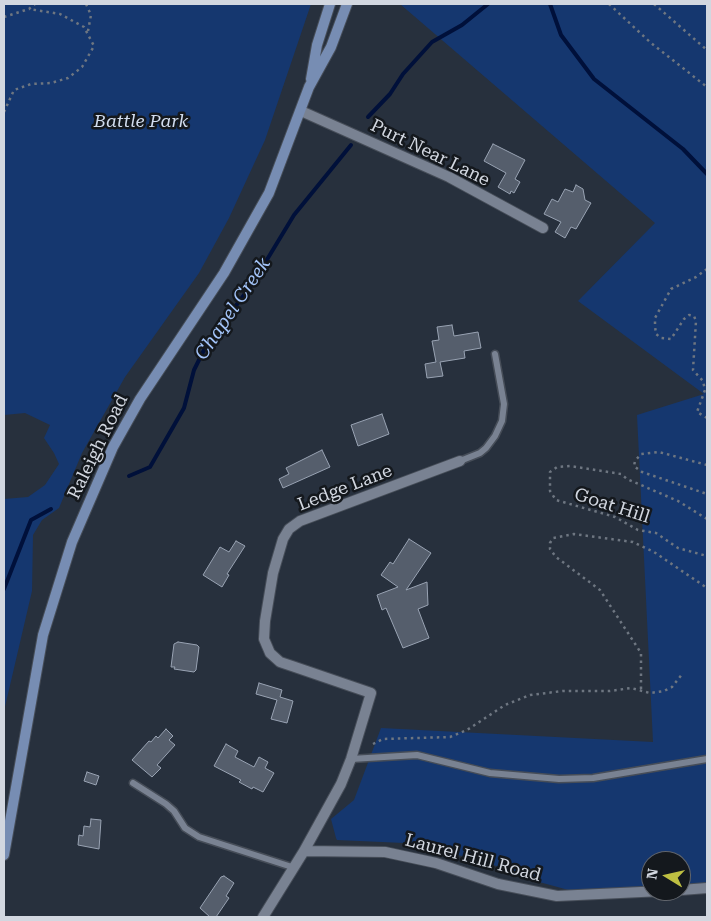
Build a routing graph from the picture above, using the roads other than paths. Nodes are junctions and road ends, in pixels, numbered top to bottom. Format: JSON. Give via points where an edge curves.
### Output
{"nodes":[{"id":1,"x":330,"y":4,"type":"edge"},
{"id":2,"x":347,"y":4,"type":"edge"},
{"id":3,"x":310,"y":87,"type":"junction"},
{"id":4,"x":301,"y":111,"type":"junction"},
{"id":5,"x":543,"y":228,"type":"dead end"},
{"id":6,"x":495,"y":354,"type":"dead end"},
{"id":7,"x":460,"y":461,"type":"joint"},
{"id":8,"x":351,"y":759,"type":"junction"},
{"id":9,"x":707,"y":759,"type":"edge"},
{"id":10,"x":133,"y":784,"type":"dead end"},
{"id":11,"x":304,"y":851,"type":"junction"},
{"id":12,"x":4,"y":855,"type":"edge"},
{"id":13,"x":295,"y":868,"type":"junction"},
{"id":14,"x":707,"y":888,"type":"edge"},
{"id":15,"x":691,"y":889,"type":"edge"},
{"id":16,"x":641,"y":892,"type":"edge"},
{"id":17,"x":263,"y":917,"type":"edge"}],
"edges":[{"from":1,"to":3,"type":"main road","name":"Raleigh Road","via":[[317,46]]},
{"from":2,"to":3,"type":"main road","name":"Raleigh Road","via":[[331,47]]},
{"from":3,"to":4,"type":"main road","name":"Raleigh Road"},
{"from":4,"to":5,"type":"street","name":"Purt Near Lane","via":[[450,177]]},
{"from":4,"to":12,"type":"main road","name":"Raleigh Road","via":[[268,193],[242,242],[140,399],[113,447],[75,533],[43,635]]},
{"from":6,"to":7,"type":"lane","via":[[504,404],[502,421],[486,448]]},
{"from":7,"to":8,"type":"street","name":"Ledge Lane","via":[[300,521],[283,539],[273,573],[264,639],[270,653],[280,662],[371,693]]},
{"from":8,"to":9,"type":"lane","via":[[417,755],[490,774],[559,778],[593,778]]},
{"from":8,"to":11,"type":"street","name":"Ledge Lane"},
{"from":10,"to":13,"type":"lane","via":[[166,804],[185,828],[199,837]]},
{"from":11,"to":13,"type":"street","name":"Ledge Lane"},
{"from":11,"to":16,"type":"street","name":"Laurel Hill Road","via":[[385,852],[436,863],[498,884],[557,896]]},
{"from":13,"to":17,"type":"street","name":"Ledge Lane"},
{"from":14,"to":15,"type":"street"}]}
